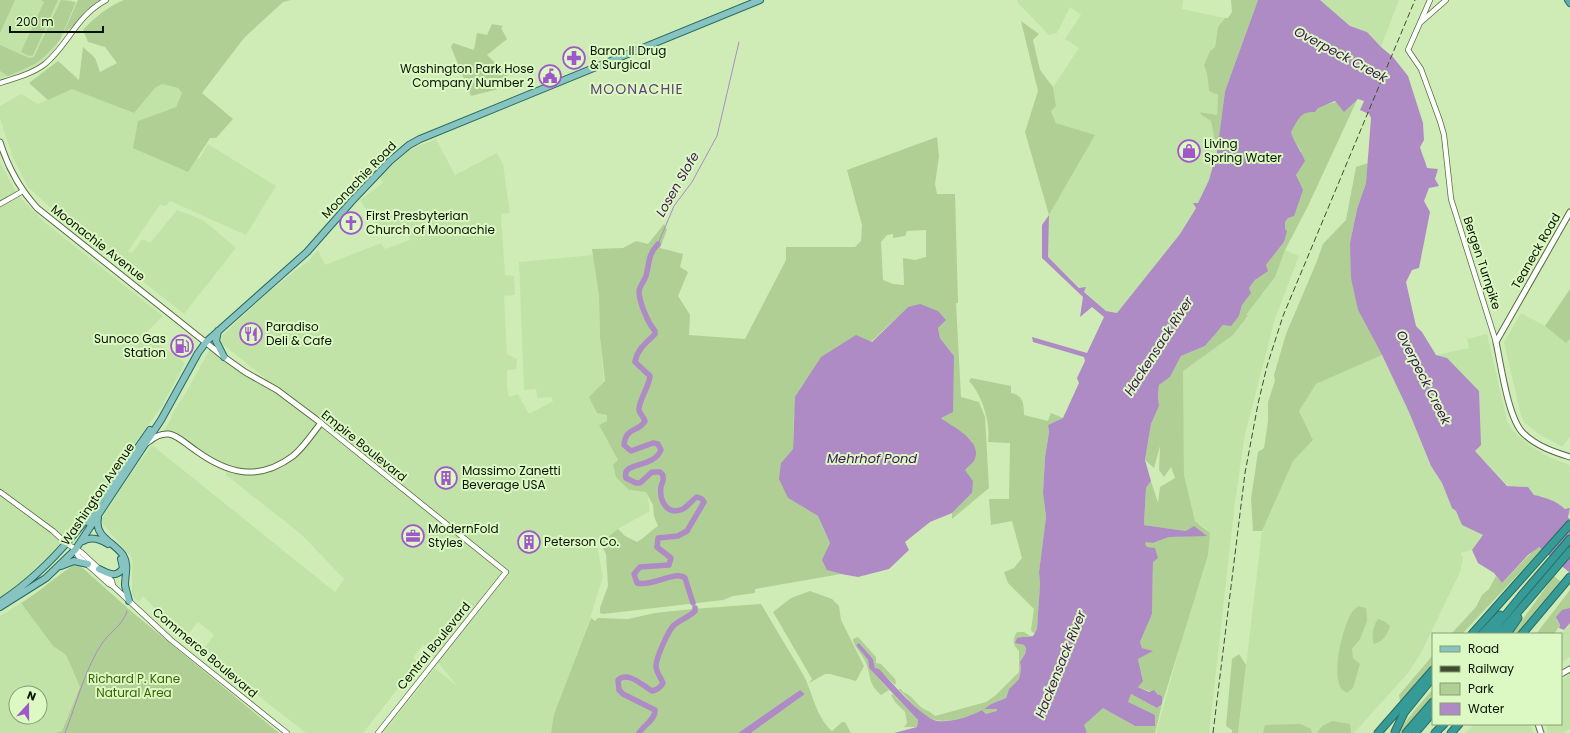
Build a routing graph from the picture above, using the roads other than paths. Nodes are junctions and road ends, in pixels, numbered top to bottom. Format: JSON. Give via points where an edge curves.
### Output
{"nodes":[{"id":1,"x":106,"y":0,"type":"edge"},
{"id":2,"x":760,"y":0,"type":"edge"},
{"id":3,"x":1430,"y":0,"type":"edge"},
{"id":4,"x":1446,"y":0,"type":"edge"},
{"id":5,"x":1568,"y":0,"type":"edge"},
{"id":6,"x":1570,"y":3,"type":"edge"},
{"id":7,"x":1426,"y":8,"type":"junction"},
{"id":8,"x":1434,"y":10,"type":"junction"},
{"id":9,"x":1420,"y":23,"type":"junction"},
{"id":10,"x":0,"y":83,"type":"edge"},
{"id":11,"x":0,"y":142,"type":"edge"},
{"id":12,"x":23,"y":191,"type":"junction"},
{"id":13,"x":0,"y":204,"type":"edge"},
{"id":14,"x":1570,"y":212,"type":"edge"},
{"id":15,"x":218,"y":331,"type":"junction"},
{"id":16,"x":206,"y":342,"type":"junction"},
{"id":17,"x":1496,"y":342,"type":"junction"},
{"id":18,"x":224,"y":357,"type":"junction"},
{"id":19,"x":177,"y":391,"type":"junction"},
{"id":20,"x":321,"y":423,"type":"junction"},
{"id":21,"x":142,"y":448,"type":"junction"},
{"id":22,"x":1570,"y":457,"type":"edge"},
{"id":23,"x":108,"y":488,"type":"junction"},
{"id":24,"x":0,"y":492,"type":"edge"},
{"id":25,"x":99,"y":516,"type":"junction"},
{"id":26,"x":1570,"y":524,"type":"edge"},
{"id":27,"x":1570,"y":539,"type":"edge"},
{"id":28,"x":81,"y":542,"type":"junction"},
{"id":29,"x":67,"y":544,"type":"junction"},
{"id":30,"x":75,"y":550,"type":"junction"},
{"id":31,"x":1570,"y":551,"type":"edge"},
{"id":32,"x":88,"y":564,"type":"junction"},
{"id":33,"x":59,"y":566,"type":"junction"},
{"id":34,"x":99,"y":568,"type":"junction"},
{"id":35,"x":506,"y":572,"type":"joint"},
{"id":36,"x":1570,"y":577,"type":"edge"},
{"id":37,"x":1548,"y":578,"type":"junction"},
{"id":38,"x":1520,"y":580,"type":"junction"},
{"id":39,"x":1570,"y":581,"type":"edge"},
{"id":40,"x":113,"y":586,"type":"junction"},
{"id":41,"x":1521,"y":596,"type":"junction"},
{"id":42,"x":129,"y":600,"type":"junction"},
{"id":43,"x":0,"y":602,"type":"edge"},
{"id":44,"x":0,"y":607,"type":"edge"},
{"id":45,"x":1468,"y":633,"type":"edge"},
{"id":46,"x":1473,"y":633,"type":"edge"},
{"id":47,"x":1483,"y":633,"type":"edge"},
{"id":48,"x":1491,"y":633,"type":"edge"},
{"id":49,"x":1500,"y":633,"type":"edge"},
{"id":50,"x":1508,"y":633,"type":"edge"},
{"id":51,"x":1523,"y":633,"type":"edge"},
{"id":52,"x":1529,"y":633,"type":"edge"},
{"id":53,"x":1432,"y":671,"type":"edge"},
{"id":54,"x":1432,"y":679,"type":"edge"},
{"id":55,"x":1432,"y":684,"type":"edge"},
{"id":56,"x":1432,"y":703,"type":"edge"},
{"id":57,"x":1432,"y":713,"type":"edge"},
{"id":58,"x":1443,"y":725,"type":"edge"},
{"id":59,"x":1458,"y":725,"type":"edge"},
{"id":60,"x":1394,"y":732,"type":"edge"},
{"id":61,"x":287,"y":733,"type":"edge"},
{"id":62,"x":378,"y":733,"type":"edge"},
{"id":63,"x":1378,"y":733,"type":"edge"},
{"id":64,"x":1406,"y":733,"type":"edge"},
{"id":65,"x":1415,"y":733,"type":"edge"},
{"id":66,"x":1435,"y":733,"type":"edge"},
{"id":67,"x":1451,"y":733,"type":"edge"}],
"edges":[{"from":1,"to":10,"type":"street","via":[[89,11],[46,62],[34,71]]},
{"from":2,"to":15,"type":"main road","name":"Moonachie Road","via":[[414,141],[386,165],[307,252]]},
{"from":3,"to":7,"type":"street"},
{"from":4,"to":8,"type":"street"},
{"from":5,"to":6,"type":"highway"},
{"from":7,"to":8,"type":"street"},
{"from":7,"to":9,"type":"street"},
{"from":8,"to":9,"type":"street"},
{"from":9,"to":17,"type":"street","name":"Bergen Turnpike","via":[[1408,50],[1421,69],[1440,121],[1452,203]]},
{"from":11,"to":12,"type":"main road","name":"Moonachie Avenue","via":[[7,163]]},
{"from":12,"to":13,"type":"street"},
{"from":12,"to":16,"type":"main road","name":"Moonachie Avenue","via":[[38,208]]},
{"from":14,"to":17,"type":"main road","name":"Teaneck Road"},
{"from":15,"to":16,"type":"main road","name":"Moonachie Road"},
{"from":15,"to":18,"type":"main road","via":[[216,341]]},
{"from":16,"to":18,"type":"main road","name":"Empire Boulevard"},
{"from":16,"to":19,"type":"main road","name":"Washington Avenue"},
{"from":17,"to":22,"type":"main road","name":"Bergen Turnpike","via":[[1511,412],[1517,424],[1530,439],[1545,448]]},
{"from":18,"to":20,"type":"main road","name":"Empire Boulevard","via":[[277,390]]},
{"from":19,"to":21,"type":"main road","name":"Washington Avenue"},
{"from":19,"to":23,"type":"main road","name":"Washington Avenue"},
{"from":20,"to":21,"type":"main road","via":[[292,456],[277,465],[256,471],[237,471],[219,466],[169,434],[157,436]]},
{"from":20,"to":35,"type":"street","name":"Empire Boulevard"},
{"from":21,"to":25,"type":"main road","name":"Washington Avenue"},
{"from":23,"to":29,"type":"main road","name":"Washington Avenue"},
{"from":23,"to":30,"type":"main road","via":[[91,521],[77,540]]},
{"from":24,"to":29,"type":"street"},
{"from":25,"to":28,"type":"main road","name":"Washington Avenue"},
{"from":25,"to":42,"type":"main road","via":[[99,530],[125,558]]},
{"from":26,"to":38,"type":"highway"},
{"from":27,"to":41,"type":"highway"},
{"from":28,"to":30,"type":"main road","name":"Washington Avenue"},
{"from":28,"to":34,"type":"main road","via":[[94,538],[102,540],[119,554],[123,568],[117,574],[113,575]]},
{"from":29,"to":30,"type":"street"},
{"from":29,"to":43,"type":"main road","name":"Washington Avenue","via":[[37,574]]},
{"from":30,"to":32,"type":"street","name":"Commerce Boulevard"},
{"from":30,"to":33,"type":"main road","name":"Washington Avenue"},
{"from":30,"to":34,"type":"street","name":"Commerce Boulevard"},
{"from":31,"to":37,"type":"highway"},
{"from":32,"to":33,"type":"main road","via":[[74,561]]},
{"from":32,"to":40,"type":"street","name":"Commerce Boulevard"},
{"from":33,"to":44,"type":"main road","name":"Washington Avenue","via":[[46,578]]},
{"from":34,"to":40,"type":"street","name":"Commerce Boulevard","via":[[112,581]]},
{"from":35,"to":62,"type":"street","name":"Central Boulevard"},
{"from":36,"to":51,"type":"highway"},
{"from":37,"to":49,"type":"highway"},
{"from":37,"to":50,"type":"highway"},
{"from":38,"to":45,"type":"highway"},
{"from":38,"to":46,"type":"highway"},
{"from":39,"to":52,"type":"highway"},
{"from":40,"to":42,"type":"street","name":"Commerce Boulevard"},
{"from":41,"to":47,"type":"highway"},
{"from":41,"to":48,"type":"highway"},
{"from":42,"to":61,"type":"street","name":"Commerce Boulevard","via":[[171,640]]},
{"from":53,"to":63,"type":"highway"},
{"from":54,"to":60,"type":"highway","via":[[1404,713]]},
{"from":55,"to":60,"type":"highway"},
{"from":56,"to":64,"type":"highway"},
{"from":57,"to":65,"type":"highway"},
{"from":58,"to":66,"type":"highway"},
{"from":59,"to":67,"type":"highway"}]}
